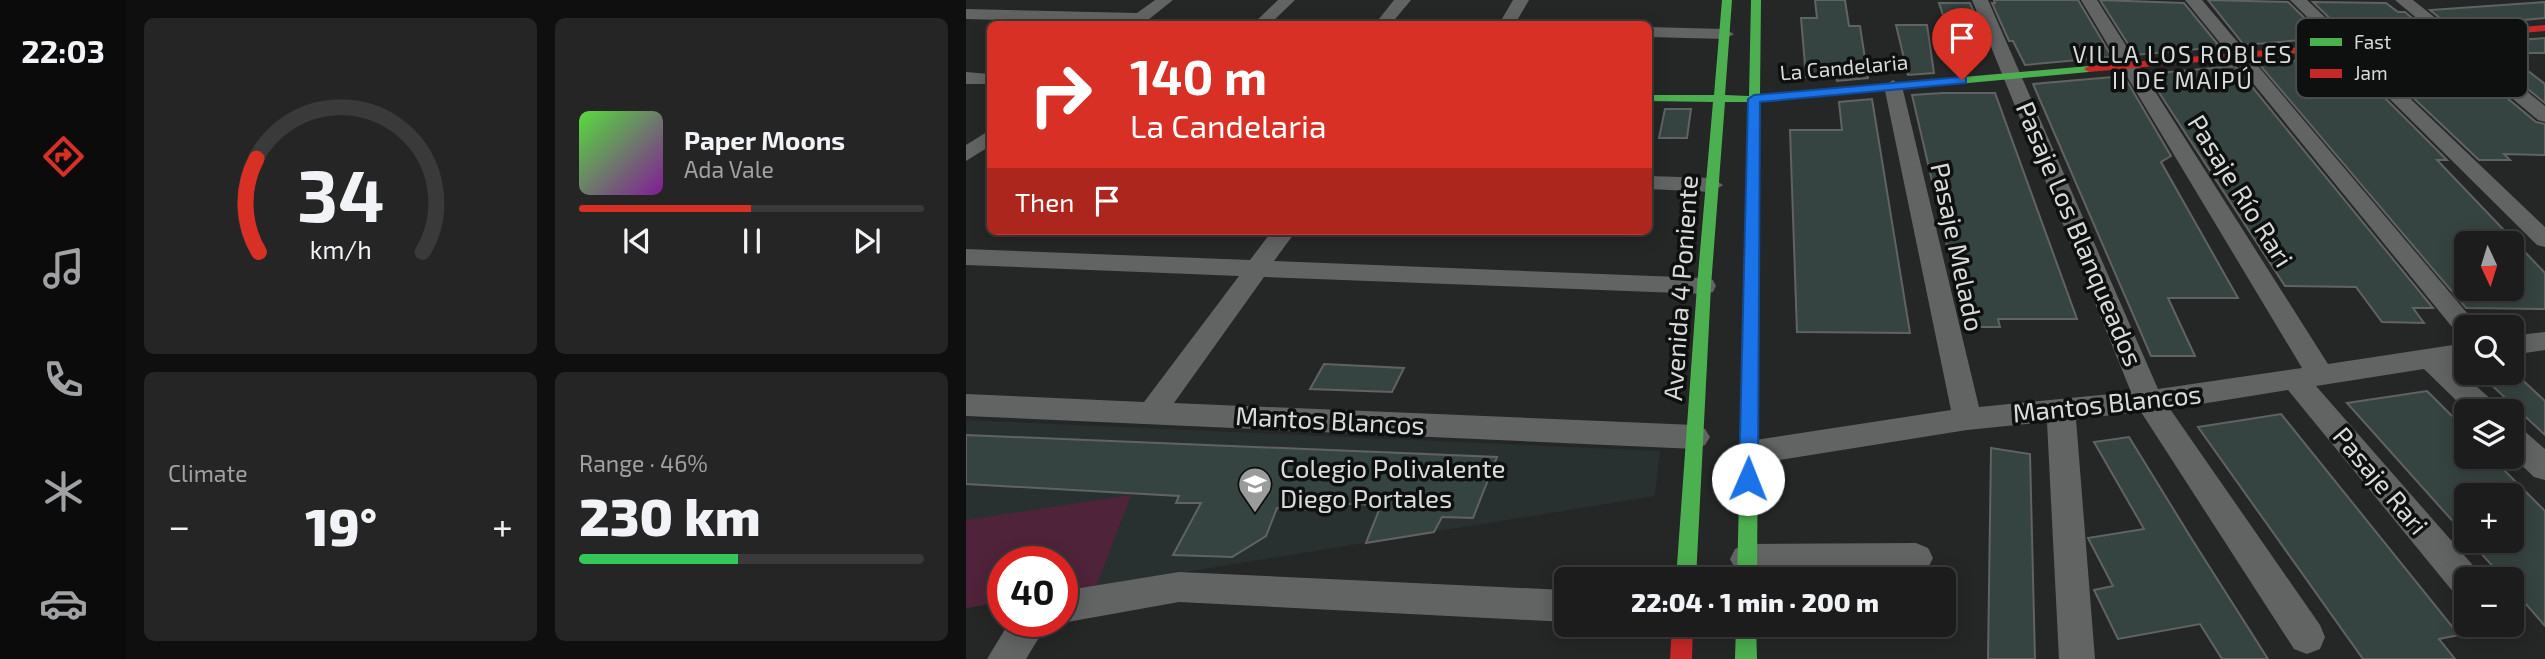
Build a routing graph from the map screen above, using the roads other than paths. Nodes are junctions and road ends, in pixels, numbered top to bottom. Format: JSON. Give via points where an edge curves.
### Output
{"nodes":[{"id":1,"x":1164,"y":0,"type":"edge"},
{"id":2,"x":1287,"y":0,"type":"edge"},
{"id":3,"x":1403,"y":0,"type":"edge"},
{"id":4,"x":1521,"y":0,"type":"edge"},
{"id":5,"x":1980,"y":0,"type":"edge"},
{"id":6,"x":2089,"y":0,"type":"edge"},
{"id":7,"x":2193,"y":0,"type":"edge"},
{"id":8,"x":2298,"y":0,"type":"edge"},
{"id":9,"x":2403,"y":0,"type":"edge"},
{"id":10,"x":1727,"y":2,"type":"edge"},
{"id":11,"x":1756,"y":2,"type":"edge"},
{"id":12,"x":966,"y":14,"type":"edge"},
{"id":13,"x":2316,"y":18,"type":"edge"},
{"id":14,"x":2426,"y":18,"type":"edge"},
{"id":15,"x":1137,"y":21,"type":"edge"},
{"id":16,"x":1264,"y":21,"type":"edge"},
{"id":17,"x":1386,"y":21,"type":"edge"},
{"id":18,"x":1509,"y":21,"type":"edge"},
{"id":19,"x":1652,"y":32,"type":"edge"},
{"id":20,"x":1725,"y":34,"type":"junction"},
{"id":21,"x":2296,"y":50,"type":"edge"},
{"id":22,"x":2239,"y":55,"type":"junction"},
{"id":23,"x":2129,"y":65,"type":"junction"},
{"id":24,"x":2012,"y":76,"type":"junction"},
{"id":25,"x":966,"y":79,"type":"edge"},
{"id":26,"x":987,"y":79,"type":"edge"},
{"id":27,"x":1893,"y":86,"type":"junction"},
{"id":28,"x":1652,"y":98,"type":"edge"},
{"id":29,"x":2399,"y":98,"type":"edge"},
{"id":30,"x":2523,"y":98,"type":"edge"},
{"id":31,"x":1754,"y":99,"type":"junction"},
{"id":32,"x":1718,"y":100,"type":"junction"},
{"id":33,"x":2545,"y":116,"type":"edge"},
{"id":34,"x":987,"y":139,"type":"edge"},
{"id":35,"x":966,"y":157,"type":"edge"},
{"id":36,"x":987,"y":159,"type":"edge"},
{"id":37,"x":1652,"y":182,"type":"edge"},
{"id":38,"x":1712,"y":185,"type":"junction"},
{"id":39,"x":2545,"y":210,"type":"edge"},
{"id":40,"x":2518,"y":214,"type":"junction"},
{"id":41,"x":1281,"y":235,"type":"edge"},
{"id":42,"x":2545,"y":240,"type":"edge"},
{"id":43,"x":966,"y":257,"type":"edge"},
{"id":44,"x":1257,"y":268,"type":"junction"},
{"id":45,"x":1704,"y":286,"type":"junction"},
{"id":46,"x":2456,"y":315,"type":"edge"},
{"id":47,"x":2545,"y":341,"type":"edge"},
{"id":48,"x":2524,"y":344,"type":"edge"},
{"id":49,"x":2454,"y":355,"type":"edge"},
{"id":50,"x":2429,"y":358,"type":"junction"},
{"id":51,"x":2308,"y":377,"type":"junction"},
{"id":52,"x":2472,"y":399,"type":"edge"},
{"id":53,"x":2149,"y":401,"type":"junction"},
{"id":54,"x":966,"y":405,"type":"edge"},
{"id":55,"x":2061,"y":410,"type":"junction"},
{"id":56,"x":1151,"y":414,"type":"junction"},
{"id":57,"x":1967,"y":419,"type":"junction"},
{"id":58,"x":1695,"y":438,"type":"junction"},
{"id":59,"x":2524,"y":448,"type":"edge"},
{"id":60,"x":1749,"y":453,"type":"junction"},
{"id":61,"x":2545,"y":468,"type":"edge"},
{"id":62,"x":1916,"y":558,"type":"dead end"},
{"id":63,"x":1687,"y":567,"type":"edge"},
{"id":64,"x":1747,"y":567,"type":"edge"},
{"id":65,"x":1778,"y":567,"type":"edge"},
{"id":66,"x":2454,"y":567,"type":"edge"},
{"id":67,"x":1078,"y":604,"type":"edge"},
{"id":68,"x":1554,"y":605,"type":"edge"},
{"id":69,"x":1020,"y":637,"type":"edge"},
{"id":70,"x":1682,"y":637,"type":"edge"},
{"id":71,"x":1746,"y":637,"type":"edge"},
{"id":72,"x":2306,"y":637,"type":"dead end"},
{"id":73,"x":1005,"y":659,"type":"edge"},
{"id":74,"x":1681,"y":659,"type":"edge"},
{"id":75,"x":1746,"y":659,"type":"edge"},
{"id":76,"x":2077,"y":659,"type":"edge"}],
"edges":[{"from":1,"to":15,"type":"street"},
{"from":2,"to":16,"type":"street"},
{"from":3,"to":17,"type":"street"},
{"from":4,"to":18,"type":"street"},
{"from":5,"to":24,"type":"street","name":"Pasaje Los Blanqueados"},
{"from":6,"to":23,"type":"street","name":"Pasaje Río Rari"},
{"from":7,"to":22,"type":"street"},
{"from":8,"to":13,"type":"street"},
{"from":9,"to":14,"type":"street"},
{"from":10,"to":11,"type":"street"},
{"from":10,"to":20,"type":"street","name":"Avenida 4 Poniente"},
{"from":11,"to":31,"type":"street"},
{"from":12,"to":15,"type":"street"},
{"from":19,"to":20,"type":"street"},
{"from":20,"to":32,"type":"street","name":"Avenida 4 Poniente"},
{"from":21,"to":22,"type":"street","name":"La Candelaria"},
{"from":22,"to":23,"type":"street","name":"La Candelaria"},
{"from":22,"to":46,"type":"street"},
{"from":23,"to":24,"type":"street","name":"La Candelaria"},
{"from":23,"to":51,"type":"street","name":"Pasaje Río Rari"},
{"from":24,"to":27,"type":"street","name":"La Candelaria"},
{"from":24,"to":53,"type":"street","name":"Pasaje Los Blanqueados"},
{"from":25,"to":26,"type":"street"},
{"from":27,"to":31,"type":"street","name":"La Candelaria"},
{"from":27,"to":57,"type":"street","name":"Pasaje Melado"},
{"from":28,"to":32,"type":"street","name":"La Candelaria"},
{"from":29,"to":40,"type":"street"},
{"from":30,"to":33,"type":"street"},
{"from":31,"to":32,"type":"street","name":"La Candelaria"},
{"from":31,"to":60,"type":"street"},
{"from":32,"to":38,"type":"street","name":"Avenida 4 Poniente"},
{"from":34,"to":35,"type":"street"},
{"from":35,"to":36,"type":"street"},
{"from":37,"to":38,"type":"street"},
{"from":38,"to":45,"type":"street","name":"Avenida 4 Poniente"},
{"from":39,"to":40,"type":"street"},
{"from":40,"to":42,"type":"street"},
{"from":41,"to":44,"type":"street"},
{"from":43,"to":44,"type":"street"},
{"from":44,"to":45,"type":"street"},
{"from":44,"to":56,"type":"street"},
{"from":45,"to":58,"type":"street","name":"Avenida 4 Poniente"},
{"from":47,"to":48,"type":"street"},
{"from":49,"to":50,"type":"street","name":"Mantos Blancos"},
{"from":50,"to":51,"type":"street","name":"Mantos Blancos"},
{"from":50,"to":52,"type":"street"},
{"from":51,"to":53,"type":"street","name":"Mantos Blancos"},
{"from":51,"to":66,"type":"street","name":"Pasaje Rari"},
{"from":53,"to":55,"type":"street","name":"Mantos Blancos"},
{"from":53,"to":72,"type":"street","name":"Pasaje Los Blanqueados"},
{"from":54,"to":56,"type":"street","name":"Mantos Blancos"},
{"from":55,"to":57,"type":"street","name":"Mantos Blancos"},
{"from":55,"to":76,"type":"street"},
{"from":56,"to":58,"type":"street","name":"Mantos Blancos"},
{"from":57,"to":60,"type":"street","name":"Mantos Blancos"},
{"from":58,"to":63,"type":"street","name":"Avenida 4 Poniente"},
{"from":59,"to":61,"type":"street"},
{"from":60,"to":64,"type":"street"},
{"from":62,"to":65,"type":"street"},
{"from":67,"to":68,"type":"street","via":[[1179,587]]},
{"from":69,"to":73,"type":"street"},
{"from":70,"to":74,"type":"street"},
{"from":71,"to":75,"type":"street"}]}
